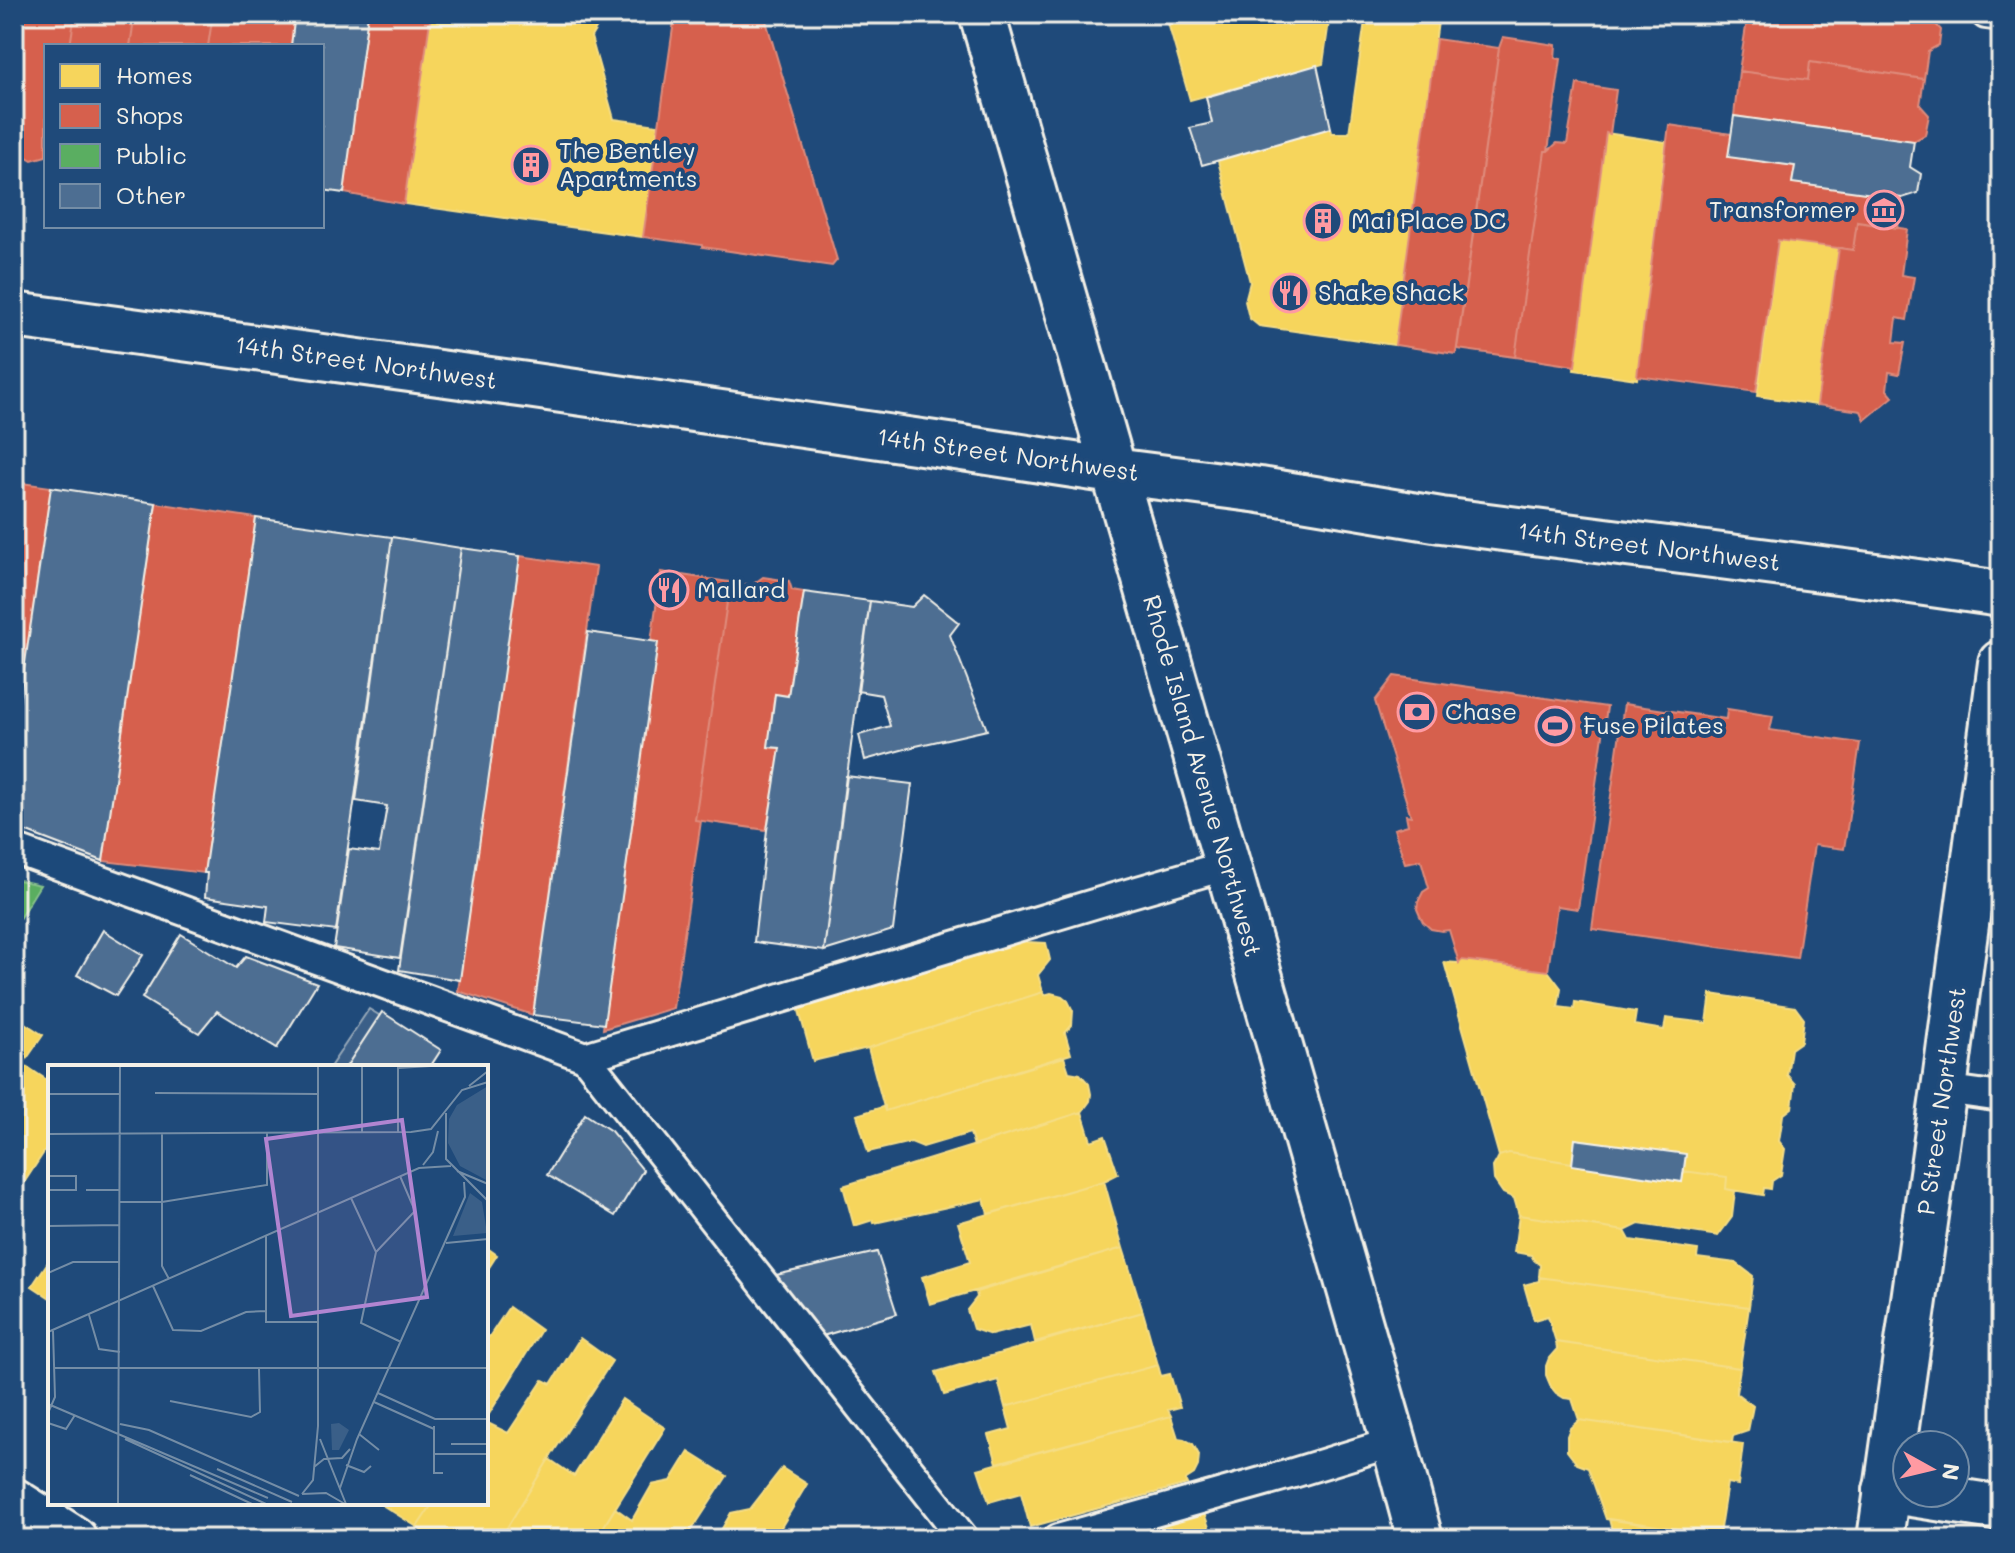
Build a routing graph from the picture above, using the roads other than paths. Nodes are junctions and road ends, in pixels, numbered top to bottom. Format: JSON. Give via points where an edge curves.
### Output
{"nodes":[{"id":1,"x":982,"y":14,"type":"edge"},
{"id":2,"x":1986,"y":14,"type":"edge"},
{"id":3,"x":2001,"y":16,"type":"edge"},
{"id":4,"x":14,"y":315,"type":"edge"},
{"id":5,"x":1113,"y":471,"type":"junction"},
{"id":6,"x":2001,"y":594,"type":"edge"},
{"id":7,"x":2001,"y":663,"type":"edge"},
{"id":8,"x":14,"y":849,"type":"edge"},
{"id":9,"x":1228,"y":865,"type":"junction"},
{"id":10,"x":585,"y":1057,"type":"junction"},
{"id":11,"x":1944,"y":1089,"type":"junction"},
{"id":12,"x":2001,"y":1097,"type":"edge"},
{"id":13,"x":1394,"y":1442,"type":"junction"},
{"id":14,"x":1886,"y":1490,"type":"junction"},
{"id":15,"x":14,"y":1501,"type":"edge"},
{"id":16,"x":2001,"y":1508,"type":"edge"},
{"id":17,"x":74,"y":1539,"type":"edge"},
{"id":18,"x":964,"y":1539,"type":"edge"},
{"id":19,"x":1058,"y":1539,"type":"edge"},
{"id":20,"x":1420,"y":1539,"type":"edge"},
{"id":21,"x":1880,"y":1539,"type":"edge"}],
"edges":[{"from":1,"to":5,"type":"main road","name":"Rhode Island Avenue Northwest"},
{"from":2,"to":3,"type":"lane"},
{"from":4,"to":5,"type":"main road","name":"14th Street Northwest"},
{"from":5,"to":6,"type":"main road","name":"14th Street Northwest"},
{"from":5,"to":9,"type":"main road","name":"Rhode Island Avenue Northwest"},
{"from":7,"to":11,"type":"main road","name":"P Street Northwest"},
{"from":8,"to":10,"type":"lane"},
{"from":9,"to":10,"type":"lane"},
{"from":9,"to":13,"type":"main road","name":"Rhode Island Avenue Northwest"},
{"from":10,"to":18,"type":"lane"},
{"from":11,"to":12,"type":"lane"},
{"from":11,"to":14,"type":"main road","name":"P Street Northwest"},
{"from":13,"to":19,"type":"lane"},
{"from":13,"to":20,"type":"main road","name":"Rhode Island Avenue Northwest"},
{"from":14,"to":16,"type":"main road"},
{"from":14,"to":21,"type":"main road","name":"P Street Northwest"},
{"from":15,"to":17,"type":"main road"}]}
